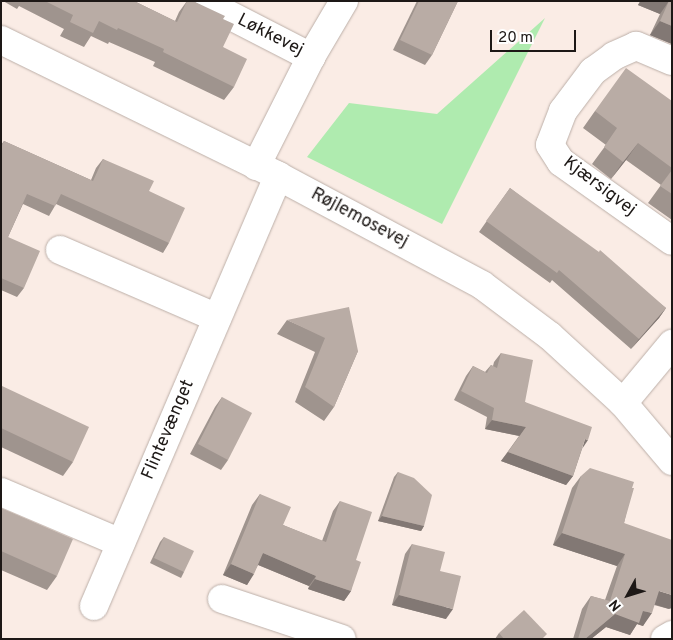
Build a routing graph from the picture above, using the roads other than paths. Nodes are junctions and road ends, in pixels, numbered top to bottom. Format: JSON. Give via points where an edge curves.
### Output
{"nodes":[{"id":1,"x":202,"y":1,"type":"edge"},
{"id":2,"x":344,"y":1,"type":"edge"},
{"id":3,"x":1,"y":40,"type":"edge"},
{"id":4,"x":311,"y":58,"type":"junction"},
{"id":5,"x":672,"y":61,"type":"edge"},
{"id":6,"x":267,"y":171,"type":"junction"},
{"id":7,"x":672,"y":241,"type":"edge"},
{"id":8,"x":60,"y":250,"type":"dead end"},
{"id":9,"x":217,"y":318,"type":"junction"},
{"id":10,"x":672,"y":344,"type":"edge"},
{"id":11,"x":623,"y":403,"type":"junction"},
{"id":12,"x":672,"y":461,"type":"edge"},
{"id":13,"x":1,"y":492,"type":"edge"},
{"id":14,"x":121,"y":543,"type":"junction"},
{"id":15,"x":222,"y":599,"type":"dead end"},
{"id":16,"x":94,"y":606,"type":"dead end"},
{"id":17,"x":672,"y":635,"type":"edge"},
{"id":18,"x":342,"y":639,"type":"edge"},
{"id":19,"x":665,"y":639,"type":"edge"}],
"edges":[{"from":1,"to":4,"type":"street","name":"Løkkevej"},
{"from":2,"to":4,"type":"street","name":"Løkkevej"},
{"from":3,"to":6,"type":"street","name":"Røjlemosevej"},
{"from":4,"to":6,"type":"street","name":"Løkkevej"},
{"from":5,"to":7,"type":"street","name":"Kjærsigvej","via":[[636,46],[614,56],[593,71],[563,111],[550,145],[561,162]]},
{"from":6,"to":9,"type":"street","name":"Flintevænget"},
{"from":6,"to":11,"type":"street","name":"Røjlemosevej","via":[[482,285],[550,336]]},
{"from":8,"to":9,"type":"street"},
{"from":9,"to":14,"type":"street","name":"Flintevænget"},
{"from":10,"to":11,"type":"street"},
{"from":11,"to":12,"type":"street","name":"Røjlemosevej"},
{"from":13,"to":14,"type":"street"},
{"from":14,"to":16,"type":"street","name":"Flintevænget"},
{"from":15,"to":18,"type":"street"},
{"from":17,"to":19,"type":"street"}]}
